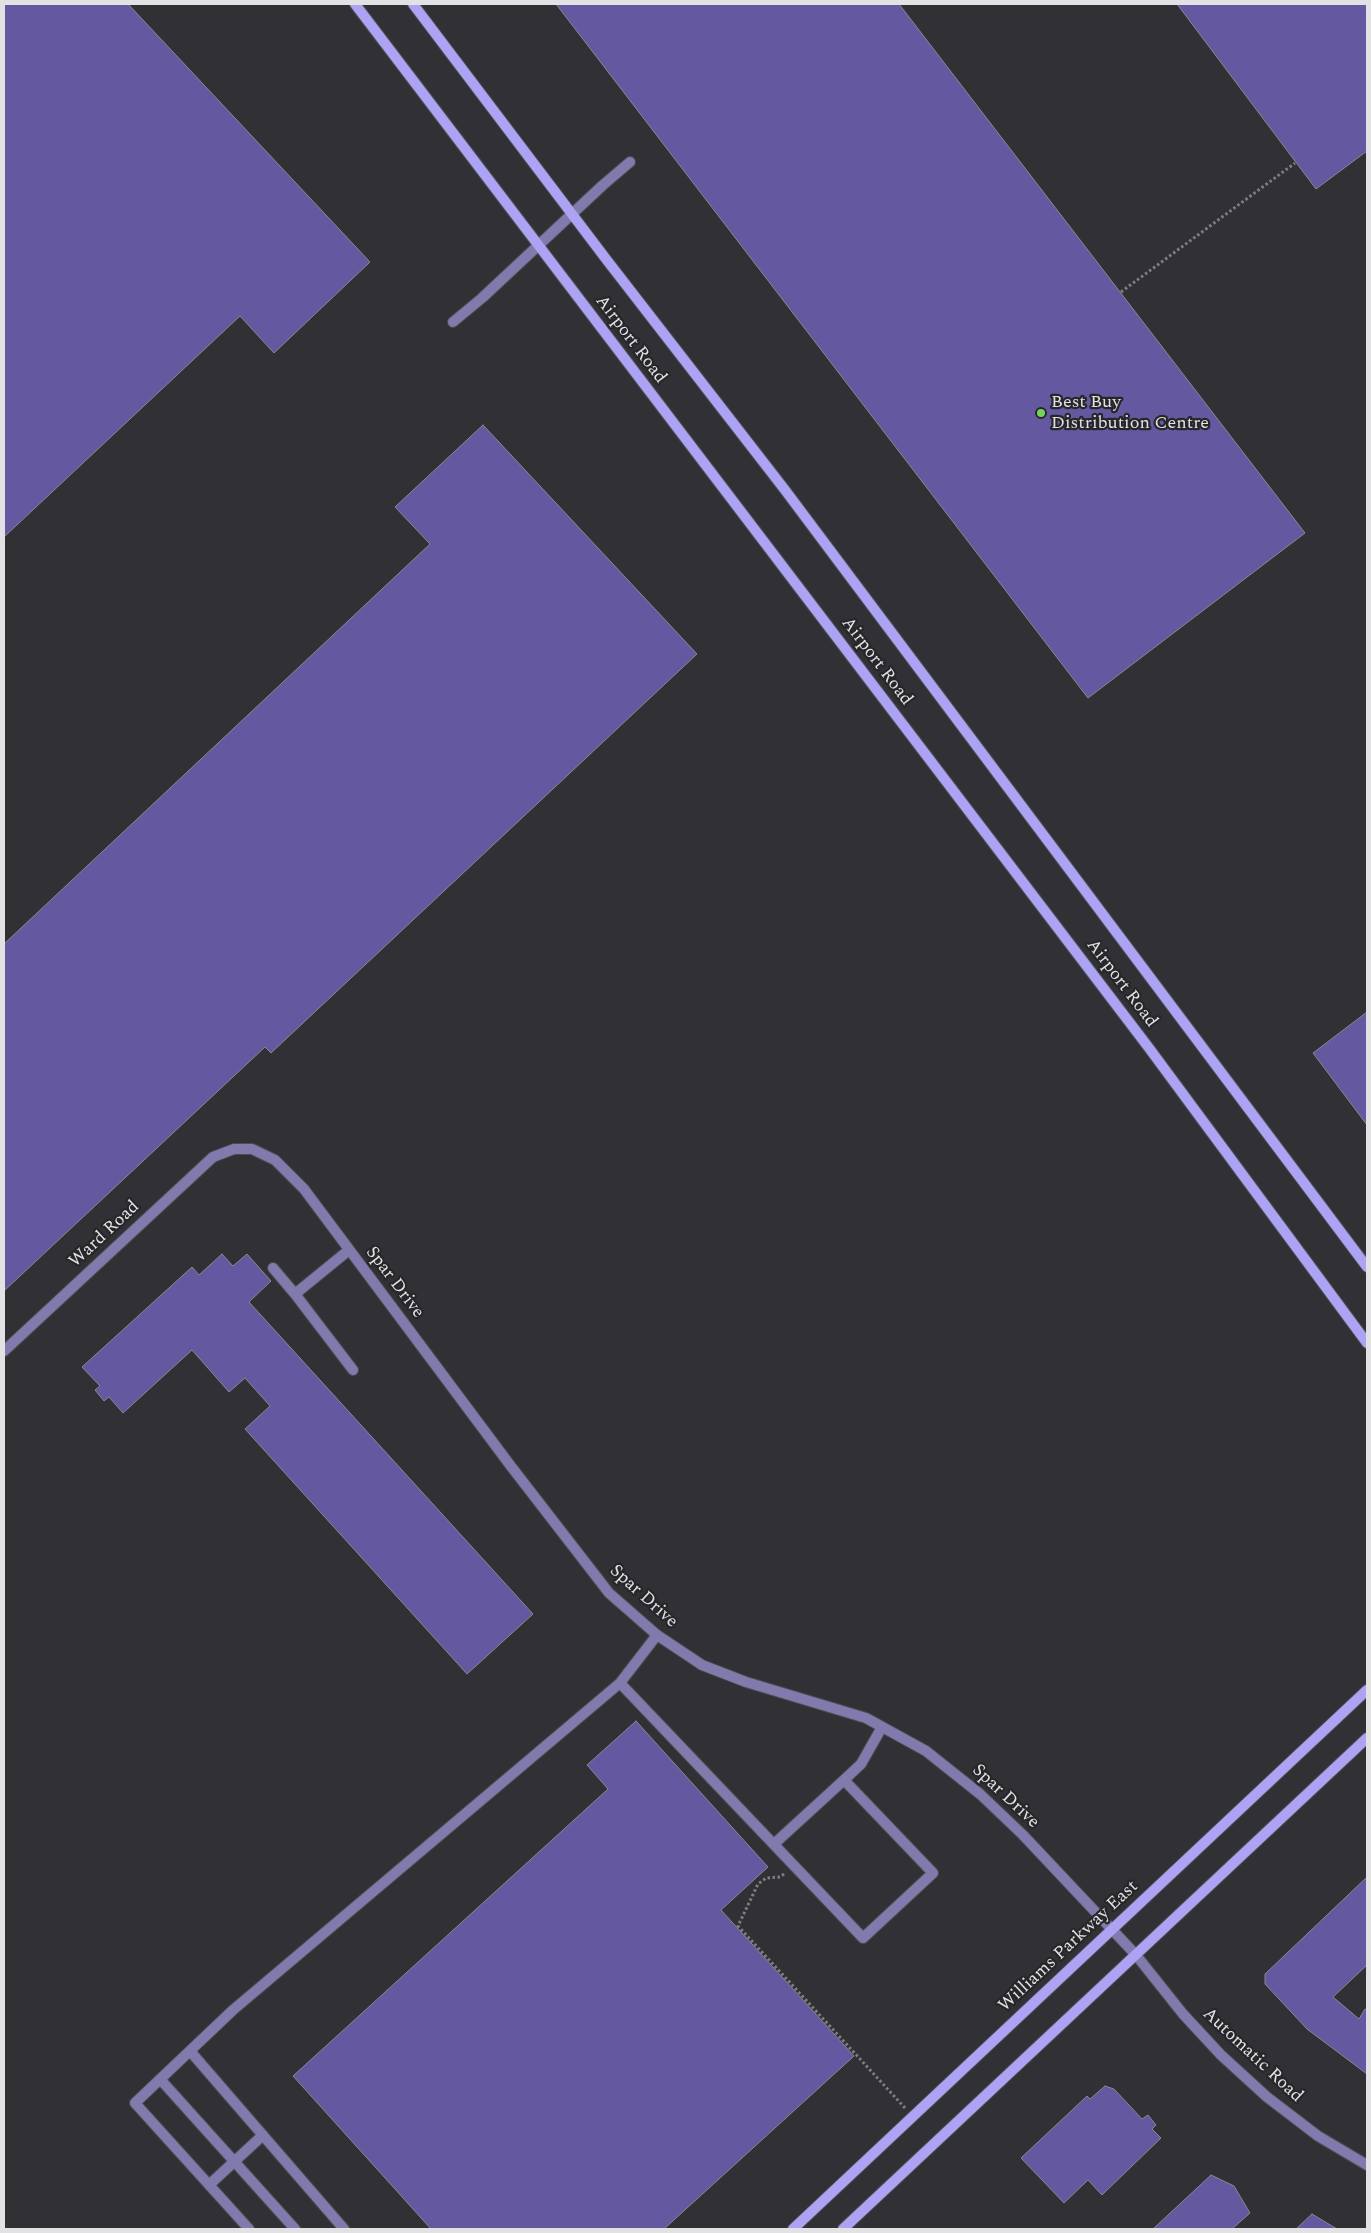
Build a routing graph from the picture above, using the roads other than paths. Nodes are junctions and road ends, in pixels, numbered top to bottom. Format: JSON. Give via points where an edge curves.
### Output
{"nodes":[{"id":1,"x":354,"y":4,"type":"edge"},
{"id":2,"x":413,"y":4,"type":"edge"},
{"id":3,"x":630,"y":162,"type":"dead end"},
{"id":4,"x":572,"y":214,"type":"junction"},
{"id":5,"x":538,"y":245,"type":"junction"},
{"id":6,"x":452,"y":322,"type":"dead end"},
{"id":7,"x":234,"y":1149,"type":"joint"},
{"id":8,"x":350,"y":1250,"type":"junction"},
{"id":9,"x":1367,"y":1266,"type":"edge"},
{"id":10,"x":273,"y":1268,"type":"dead end"},
{"id":11,"x":295,"y":1294,"type":"junction"},
{"id":12,"x":1367,"y":1343,"type":"edge"},
{"id":13,"x":4,"y":1351,"type":"edge"},
{"id":14,"x":353,"y":1370,"type":"dead end"},
{"id":15,"x":657,"y":1635,"type":"junction"},
{"id":16,"x":620,"y":1682,"type":"junction"},
{"id":17,"x":1367,"y":1690,"type":"edge"},
{"id":18,"x":882,"y":1727,"type":"junction"},
{"id":19,"x":1367,"y":1738,"type":"edge"},
{"id":20,"x":844,"y":1780,"type":"junction"},
{"id":21,"x":774,"y":1844,"type":"junction"},
{"id":22,"x":1111,"y":1930,"type":"junction"},
{"id":23,"x":1136,"y":1955,"type":"junction"},
{"id":24,"x":190,"y":2051,"type":"junction"},
{"id":25,"x":160,"y":2079,"type":"junction"},
{"id":26,"x":263,"y":2135,"type":"junction"},
{"id":27,"x":234,"y":2162,"type":"junction"},
{"id":28,"x":1367,"y":2165,"type":"edge"},
{"id":29,"x":209,"y":2185,"type":"junction"},
{"id":30,"x":249,"y":2229,"type":"edge"},
{"id":31,"x":295,"y":2229,"type":"edge"},
{"id":32,"x":344,"y":2229,"type":"edge"},
{"id":33,"x":794,"y":2229,"type":"edge"},
{"id":34,"x":843,"y":2229,"type":"edge"}],
"edges":[{"from":1,"to":5,"type":"main road","name":"Airport Road"},
{"from":2,"to":4,"type":"main road","name":"Airport Road"},
{"from":3,"to":4,"type":"street"},
{"from":4,"to":5,"type":"street"},
{"from":4,"to":9,"type":"main road","name":"Airport Road","via":[[785,490]]},
{"from":5,"to":6,"type":"street"},
{"from":5,"to":12,"type":"main road","name":"Airport Road","via":[[1143,1040]]},
{"from":7,"to":8,"type":"street","name":"Spar Drive","via":[[252,1149],[275,1160],[304,1189]]},
{"from":7,"to":13,"type":"street","name":"Ward Road","via":[[213,1157]]},
{"from":8,"to":11,"type":"street"},
{"from":8,"to":15,"type":"street","name":"Spar Drive","via":[[585,1563],[609,1593]]},
{"from":10,"to":11,"type":"street"},
{"from":11,"to":14,"type":"street"},
{"from":15,"to":16,"type":"street"},
{"from":15,"to":18,"type":"street","name":"Spar Drive","via":[[702,1665],[746,1682],[866,1718]]},
{"from":16,"to":21,"type":"street"},
{"from":16,"to":24,"type":"street","via":[[233,2010]]},
{"from":17,"to":22,"type":"main road","name":"Williams Parkway East"},
{"from":18,"to":20,"type":"street","via":[[860,1764]]},
{"from":18,"to":22,"type":"street","name":"Spar Drive","via":[[926,1750],[980,1794],[1023,1835]]},
{"from":19,"to":23,"type":"main road"},
{"from":20,"to":21,"type":"street"},
{"from":20,"to":21,"type":"street","via":[[933,1873],[862,1938]]},
{"from":22,"to":23,"type":"street","name":"Automatic Road"},
{"from":22,"to":33,"type":"main road","name":"Williams Parkway East"},
{"from":23,"to":28,"type":"street","name":"Automatic Road","via":[[1183,2014],[1259,2090],[1318,2136]]},
{"from":23,"to":34,"type":"main road"},
{"from":24,"to":25,"type":"street"},
{"from":24,"to":26,"type":"street"},
{"from":25,"to":27,"type":"street"},
{"from":25,"to":29,"type":"street","via":[[134,2103]]},
{"from":26,"to":27,"type":"street"},
{"from":26,"to":32,"type":"street"},
{"from":27,"to":29,"type":"street"},
{"from":27,"to":31,"type":"street"},
{"from":29,"to":30,"type":"street"}]}
